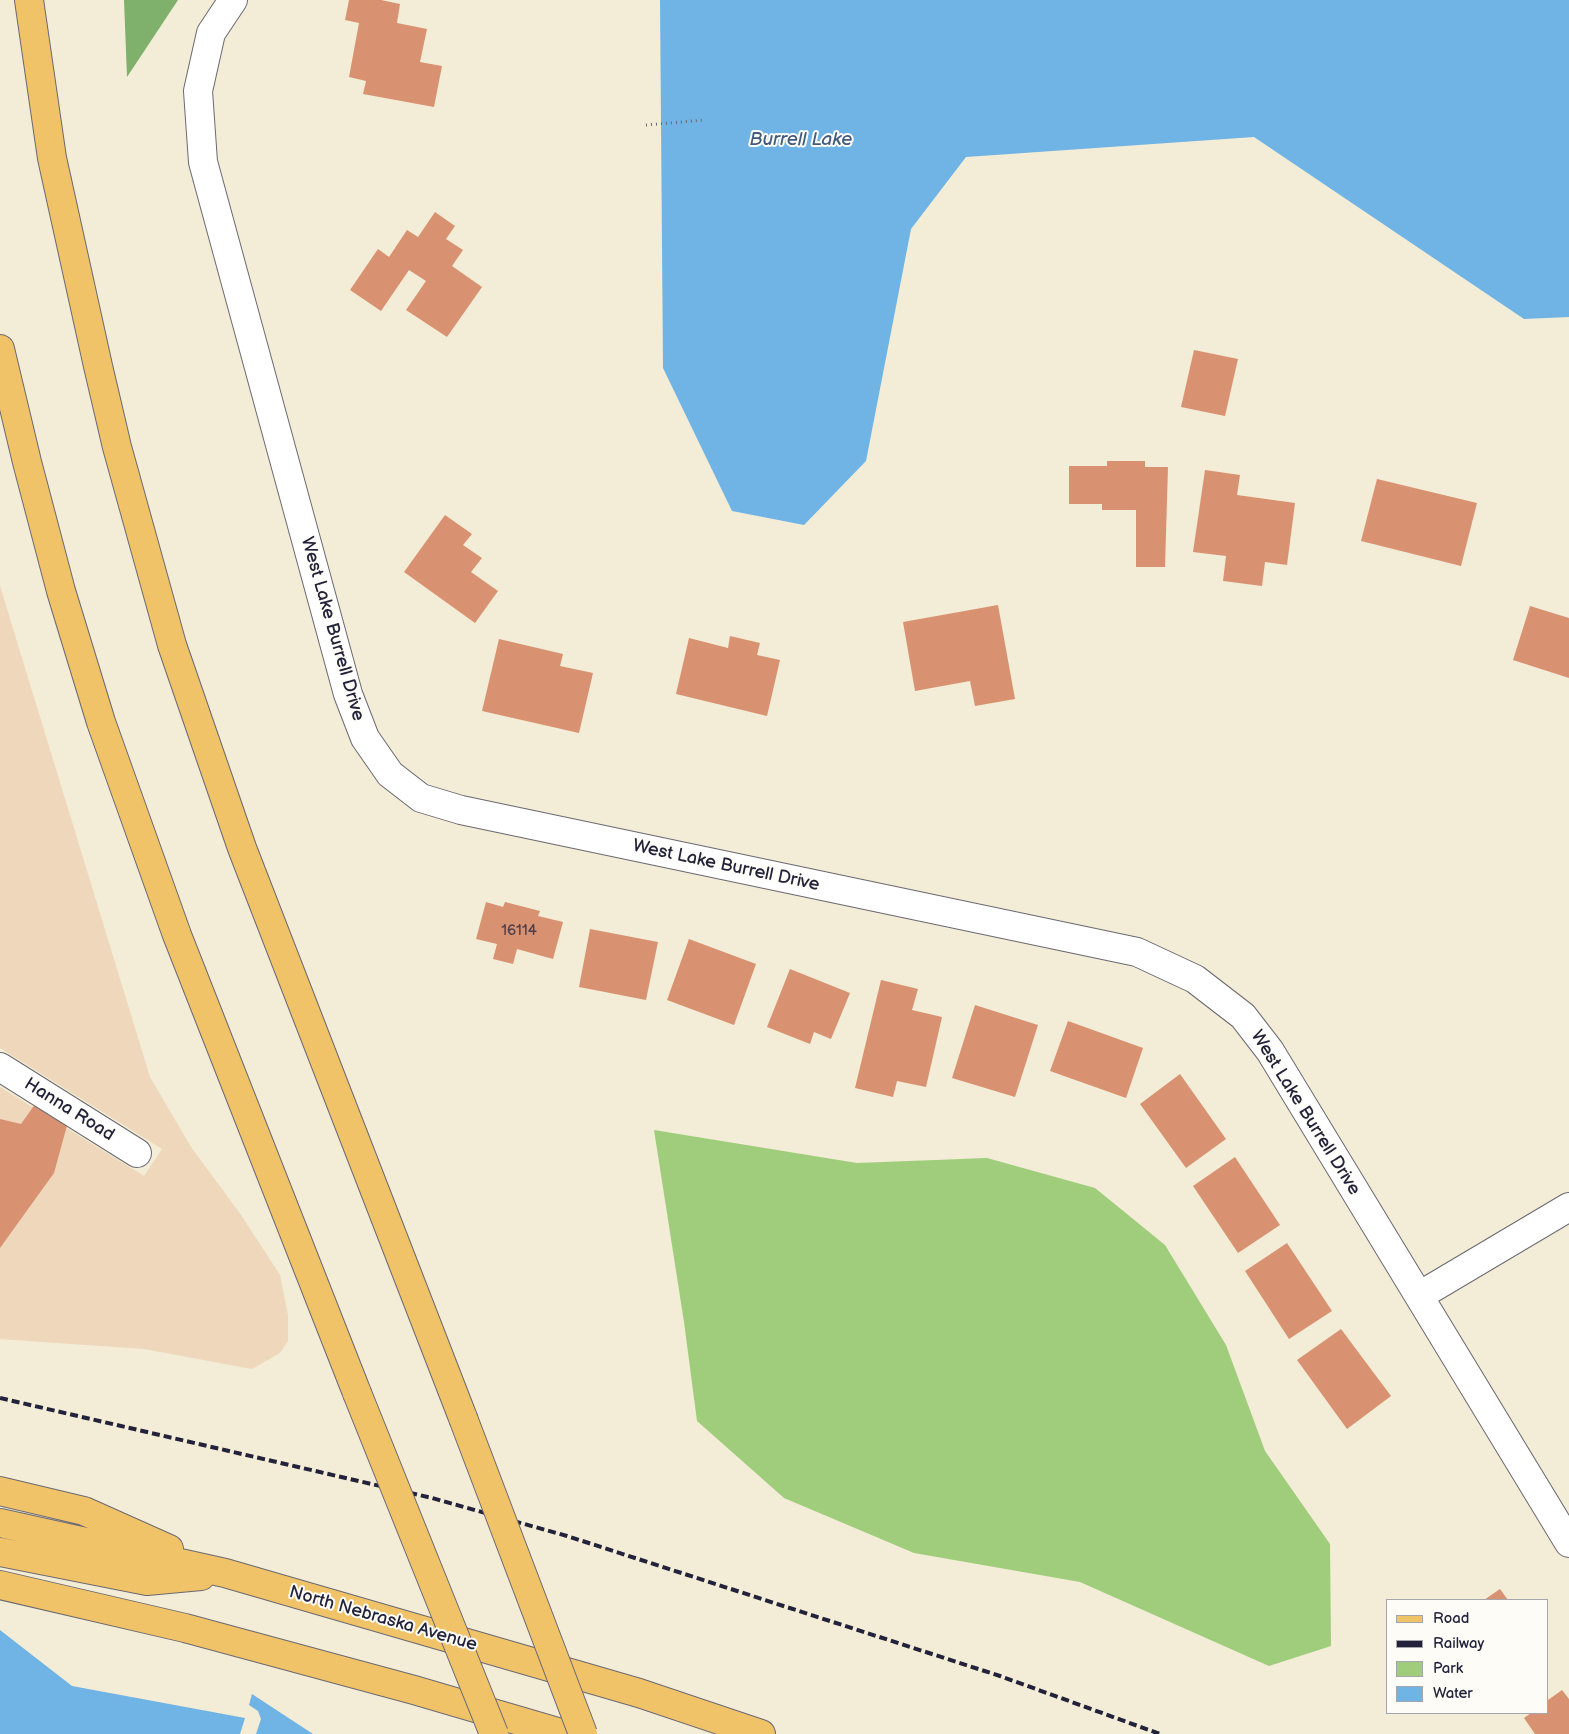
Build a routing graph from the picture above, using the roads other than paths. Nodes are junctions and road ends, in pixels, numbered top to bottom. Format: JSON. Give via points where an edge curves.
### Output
{"nodes":[{"id":1,"x":30,"y":0,"type":"edge"},
{"id":2,"x":233,"y":0,"type":"edge"},
{"id":3,"x":0,"y":349,"type":"edge"},
{"id":4,"x":0,"y":1067,"type":"edge"},
{"id":5,"x":137,"y":1153,"type":"dead end"},
{"id":6,"x":1569,"y":1207,"type":"edge"},
{"id":7,"x":1419,"y":1296,"type":"junction"},
{"id":8,"x":0,"y":1491,"type":"edge"},
{"id":9,"x":0,"y":1523,"type":"edge"},
{"id":10,"x":1569,"y":1543,"type":"edge"},
{"id":11,"x":0,"y":1552,"type":"edge"},
{"id":12,"x":225,"y":1573,"type":"junction"},
{"id":13,"x":0,"y":1585,"type":"edge"},
{"id":14,"x":494,"y":1734,"type":"edge"},
{"id":15,"x":564,"y":1734,"type":"edge"},
{"id":16,"x":583,"y":1734,"type":"edge"},
{"id":17,"x":761,"y":1734,"type":"edge"}],
"edges":[{"from":1,"to":16,"type":"main road","bridge":true,"via":[[52,158],[121,465],[172,645],[242,848]]},
{"from":2,"to":7,"type":"street","name":"West Lake Burrell Drive","via":[[212,33],[198,91],[203,162],[348,694],[365,738],[390,774],[421,798],[461,810],[1136,952],[1195,979],[1243,1016],[1270,1052]]},
{"from":3,"to":14,"type":"main road","bridge":true,"via":[[59,581],[101,722],[177,935]]},
{"from":4,"to":5,"type":"street","name":"Hanna Road"},
{"from":6,"to":7,"type":"street"},
{"from":7,"to":10,"type":"street","name":"West Lake Burrell Drive"},
{"from":8,"to":12,"type":"main road","via":[[84,1511]]},
{"from":9,"to":12,"type":"main road","name":"North Nebraska Avenue"},
{"from":11,"to":12,"type":"main road","via":[[147,1581]]},
{"from":12,"to":17,"type":"main road","name":"North Nebraska Avenue","via":[[639,1693]]},
{"from":13,"to":15,"type":"main road","via":[[186,1628]]}]}
